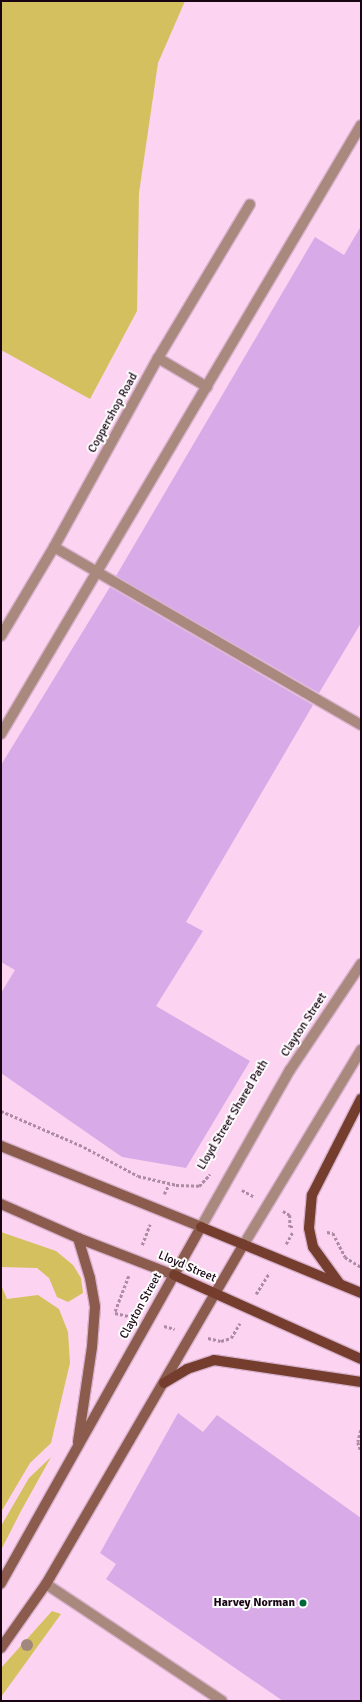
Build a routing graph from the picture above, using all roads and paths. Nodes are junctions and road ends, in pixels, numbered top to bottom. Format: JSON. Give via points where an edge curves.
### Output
{"nodes":[{"id":1,"x":361,"y":125,"type":"edge"},
{"id":2,"x":250,"y":204,"type":"dead end"},
{"id":3,"x":158,"y":358,"type":"junction"},
{"id":4,"x":207,"y":387,"type":"junction"},
{"id":5,"x":54,"y":547,"type":"junction"},
{"id":6,"x":97,"y":571,"type":"junction"},
{"id":7,"x":1,"y":636,"type":"edge"},
{"id":8,"x":361,"y":726,"type":"edge"},
{"id":9,"x":1,"y":734,"type":"edge"},
{"id":10,"x":361,"y":964,"type":"edge"},
{"id":11,"x":361,"y":1050,"type":"edge"},
{"id":12,"x":361,"y":1099,"type":"edge"},
{"id":13,"x":1,"y":1111,"type":"edge"},
{"id":14,"x":1,"y":1146,"type":"edge"},
{"id":15,"x":214,"y":1167,"type":"dead end"},
{"id":16,"x":1,"y":1204,"type":"edge"},
{"id":17,"x":201,"y":1227,"type":"junction"},
{"id":18,"x":333,"y":1232,"type":"dead end"},
{"id":19,"x":78,"y":1238,"type":"junction"},
{"id":20,"x":244,"y":1244,"type":"junction"},
{"id":21,"x":361,"y":1267,"type":"edge"},
{"id":22,"x":174,"y":1275,"type":"junction"},
{"id":23,"x":339,"y":1283,"type":"junction"},
{"id":24,"x":216,"y":1293,"type":"junction"},
{"id":25,"x":361,"y":1293,"type":"edge"},
{"id":26,"x":361,"y":1359,"type":"edge"},
{"id":27,"x":361,"y":1382,"type":"edge"},
{"id":28,"x":164,"y":1383,"type":"junction"},
{"id":29,"x":361,"y":1430,"type":"edge"},
{"id":30,"x":77,"y":1450,"type":"junction"},
{"id":31,"x":361,"y":1452,"type":"edge"},
{"id":32,"x":1,"y":1584,"type":"edge"},
{"id":33,"x":46,"y":1584,"type":"junction"},
{"id":34,"x":1,"y":1648,"type":"edge"},
{"id":35,"x":222,"y":1701,"type":"edge"}],
"edges":[{"from":1,"to":4,"type":"street"},
{"from":2,"to":3,"type":"street","name":"Coppershop Road"},
{"from":3,"to":4,"type":"street"},
{"from":3,"to":5,"type":"street","name":"Coppershop Road"},
{"from":4,"to":6,"type":"street"},
{"from":5,"to":6,"type":"street"},
{"from":5,"to":7,"type":"street","name":"Coppershop Road"},
{"from":6,"to":8,"type":"street"},
{"from":6,"to":9,"type":"street"},
{"from":10,"to":17,"type":"street","name":"Clayton Street","via":[[290,1070]]},
{"from":11,"to":20,"type":"street"},
{"from":12,"to":23,"type":"main road","via":[[312,1195],[309,1228],[313,1247]]},
{"from":13,"to":15,"type":"path","name":"Lloyd Street Shared Path","via":[[84,1147],[106,1162],[138,1176],[176,1186],[199,1186]]},
{"from":14,"to":17,"type":"main road"},
{"from":16,"to":19,"type":"main road","name":"Lloyd Street"},
{"from":17,"to":20,"type":"main road"},
{"from":17,"to":22,"type":"main road","name":"Clayton Street"},
{"from":18,"to":21,"type":"path","via":[[345,1257]]},
{"from":19,"to":22,"type":"main road","name":"Lloyd Street"},
{"from":19,"to":30,"type":"main road","via":[[90,1278],[95,1307],[92,1347]]},
{"from":20,"to":23,"type":"main road"},
{"from":20,"to":24,"type":"main road"},
{"from":22,"to":24,"type":"main road","name":"Lloyd Street"},
{"from":22,"to":30,"type":"main road","name":"Clayton Street"},
{"from":23,"to":25,"type":"main road"},
{"from":24,"to":26,"type":"main road","name":"Lloyd Street"},
{"from":24,"to":28,"type":"main road"},
{"from":27,"to":28,"type":"main road","via":[[214,1360],[187,1369]]},
{"from":28,"to":33,"type":"main road"},
{"from":29,"to":31,"type":"path","via":[[358,1442]]},
{"from":30,"to":32,"type":"main road","name":"Clayton Street"},
{"from":33,"to":34,"type":"main road"},
{"from":33,"to":35,"type":"street"}]}
